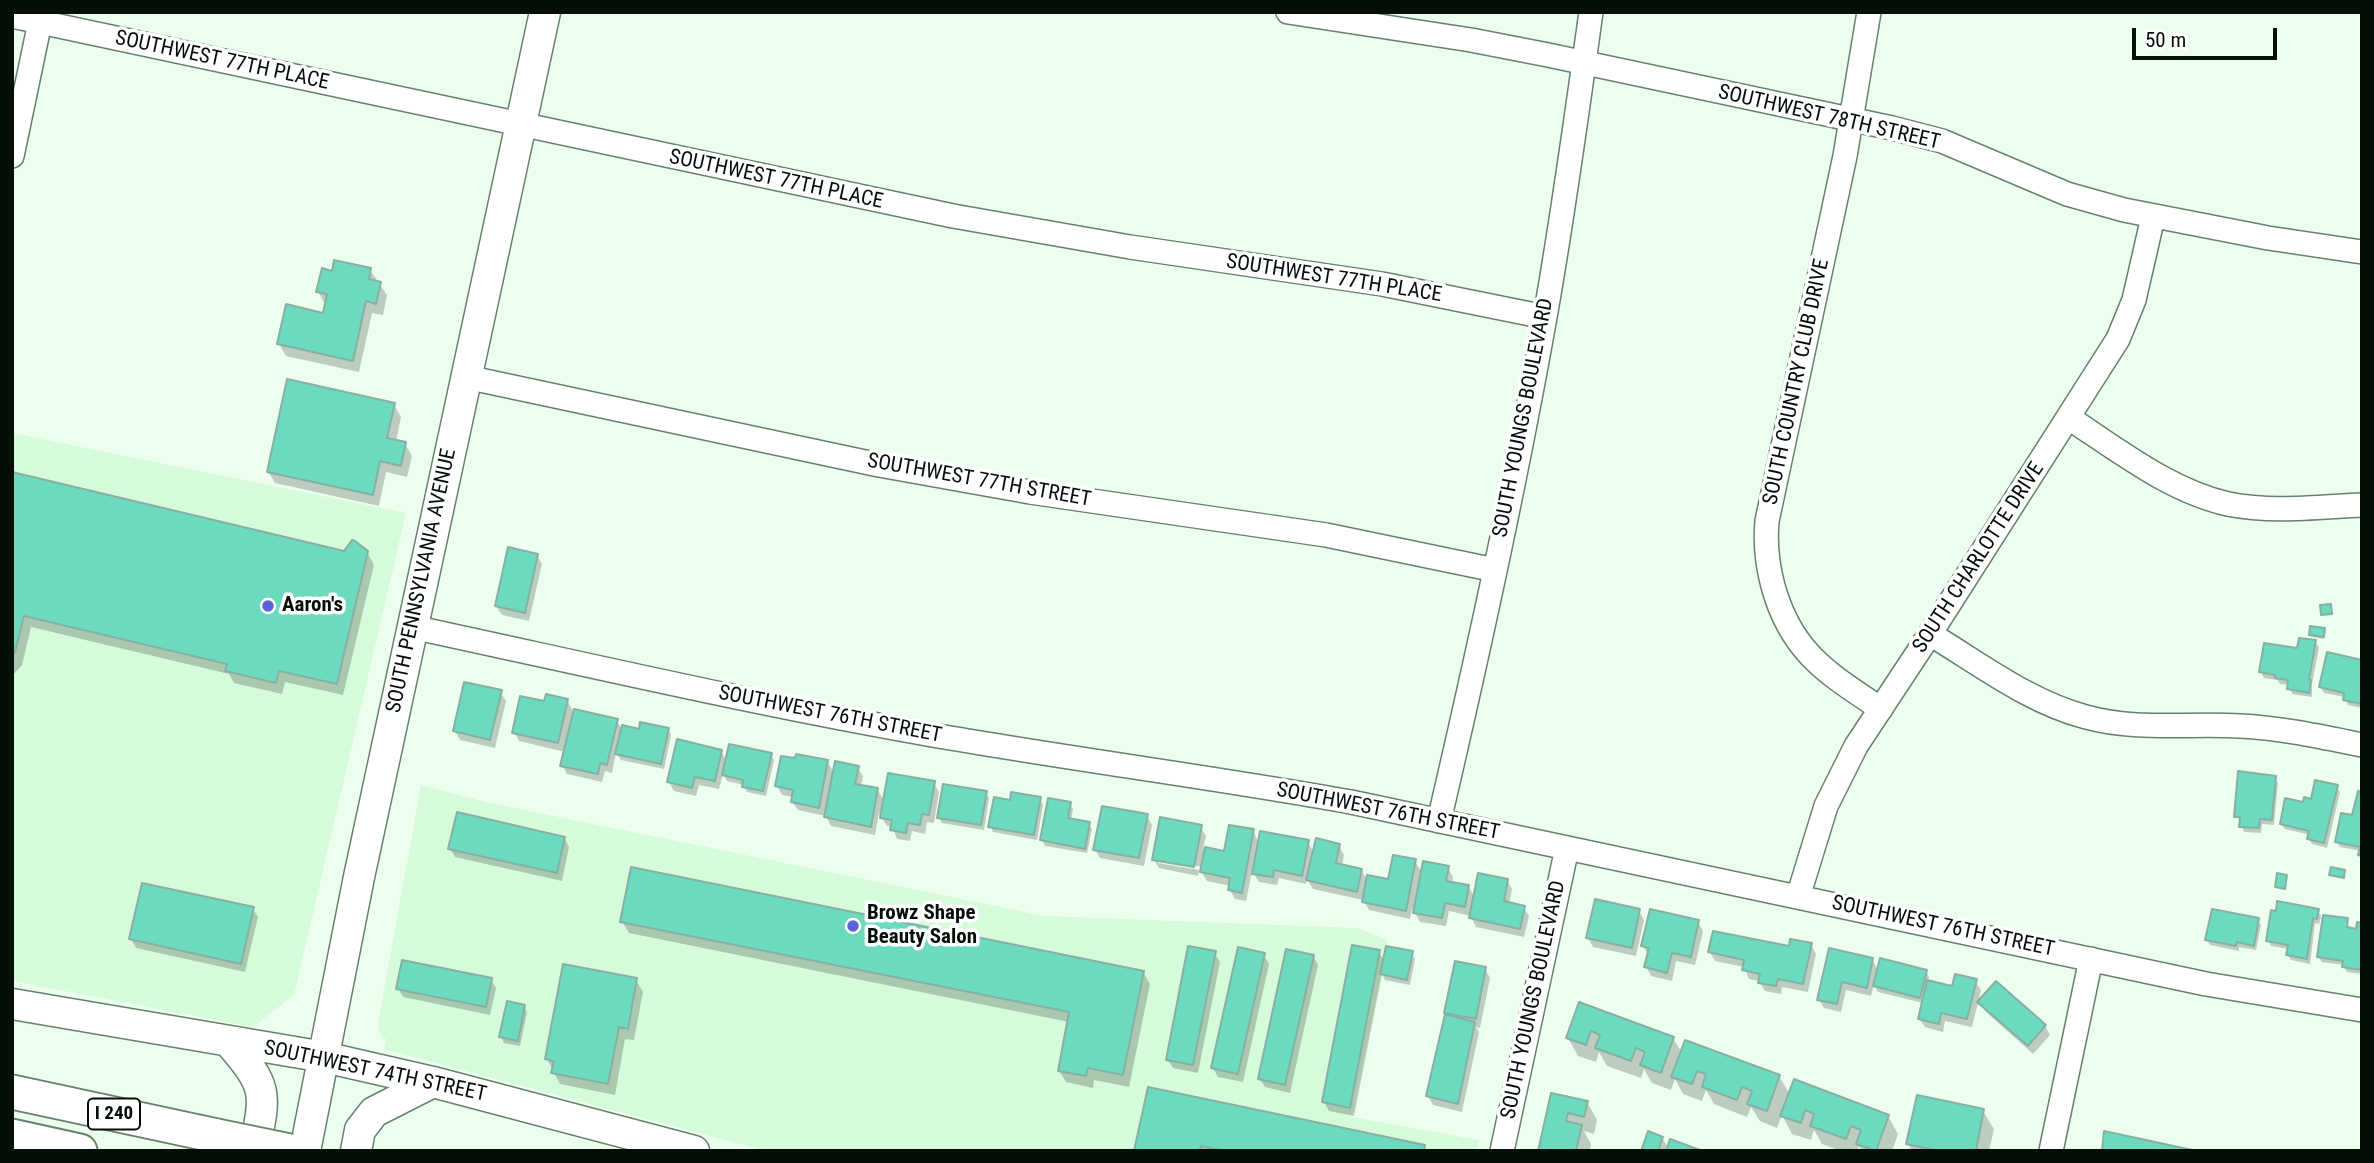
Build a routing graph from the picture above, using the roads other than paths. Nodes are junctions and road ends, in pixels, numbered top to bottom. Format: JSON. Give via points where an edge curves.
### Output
{"nodes":[{"id":1,"x":545,"y":12,"type":"edge"},
{"id":2,"x":1288,"y":12,"type":"edge"},
{"id":3,"x":1591,"y":12,"type":"edge"},
{"id":4,"x":1869,"y":12,"type":"edge"},
{"id":5,"x":12,"y":16,"type":"edge"},
{"id":6,"x":40,"y":22,"type":"junction"},
{"id":7,"x":1584,"y":63,"type":"junction"},
{"id":8,"x":1852,"y":120,"type":"junction"},
{"id":9,"x":521,"y":125,"type":"junction"},
{"id":10,"x":12,"y":156,"type":"edge"},
{"id":11,"x":2153,"y":217,"type":"junction"},
{"id":12,"x":2362,"y":252,"type":"edge"},
{"id":13,"x":1545,"y":317,"type":"junction"},
{"id":14,"x":466,"y":377,"type":"junction"},
{"id":15,"x":2069,"y":418,"type":"junction"},
{"id":16,"x":2362,"y":505,"type":"edge"},
{"id":17,"x":1495,"y":570,"type":"junction"},
{"id":18,"x":412,"y":627,"type":"junction"},
{"id":19,"x":1930,"y":635,"type":"junction"},
{"id":20,"x":1881,"y":709,"type":"junction"},
{"id":21,"x":2362,"y":745,"type":"edge"},
{"id":22,"x":1439,"y":821,"type":"junction"},
{"id":23,"x":1567,"y":848,"type":"junction"},
{"id":24,"x":1798,"y":897,"type":"junction"},
{"id":25,"x":2091,"y":959,"type":"junction"},
{"id":26,"x":12,"y":1004,"type":"edge"},
{"id":27,"x":2362,"y":1010,"type":"edge"},
{"id":28,"x":229,"y":1042,"type":"junction"},
{"id":29,"x":324,"y":1057,"type":"junction"},
{"id":30,"x":433,"y":1082,"type":"junction"},
{"id":31,"x":12,"y":1092,"type":"edge"},
{"id":32,"x":12,"y":1136,"type":"edge"},
{"id":33,"x":80,"y":1151,"type":"edge"},
{"id":34,"x":254,"y":1151,"type":"edge"},
{"id":35,"x":290,"y":1151,"type":"edge"},
{"id":36,"x":305,"y":1151,"type":"edge"},
{"id":37,"x":356,"y":1151,"type":"edge"},
{"id":38,"x":694,"y":1151,"type":"edge"},
{"id":39,"x":1502,"y":1151,"type":"edge"},
{"id":40,"x":2051,"y":1151,"type":"edge"}],
"edges":[{"from":1,"to":9,"type":"main road","name":"SOUTH PENNSYLVANIA AVENUE"},
{"from":2,"to":7,"type":"street","name":"SOUTHWEST 78TH STREET"},
{"from":3,"to":7,"type":"street","name":"SOUTH YOUNGS BOULEVARD"},
{"from":4,"to":8,"type":"street","name":"SOUTH COUNTRY CLUB DRIVE"},
{"from":5,"to":6,"type":"street","name":"SOUTHWEST 77TH PLACE"},
{"from":6,"to":9,"type":"street","name":"SOUTHWEST 77TH PLACE"},
{"from":6,"to":10,"type":"street"},
{"from":7,"to":8,"type":"street","name":"SOUTHWEST 78TH STREET"},
{"from":7,"to":13,"type":"street","name":"SOUTH YOUNGS BOULEVARD"},
{"from":8,"to":11,"type":"street","name":"SOUTHWEST 78TH STREET","via":[[1942,141],[2067,194]]},
{"from":8,"to":20,"type":"street","name":"SOUTH COUNTRY CLUB DRIVE","via":[[1765,539],[1777,600],[1794,637],[1832,676]]},
{"from":9,"to":13,"type":"street","name":"SOUTHWEST 77TH PLACE","via":[[953,216],[1382,284]]},
{"from":9,"to":14,"type":"main road","name":"SOUTH PENNSYLVANIA AVENUE"},
{"from":11,"to":12,"type":"street","name":"SOUTHWEST 78TH STREET"},
{"from":11,"to":15,"type":"street","name":"SOUTH CHARLOTTE DRIVE","via":[[2127,318]]},
{"from":13,"to":17,"type":"street","name":"SOUTH YOUNGS BOULEVARD"},
{"from":14,"to":17,"type":"street","name":"SOUTHWEST 77TH STREET","via":[[879,465],[1326,535]]},
{"from":14,"to":18,"type":"main road","name":"SOUTH PENNSYLVANIA AVENUE"},
{"from":15,"to":16,"type":"street","via":[[2163,478],[2209,499],[2267,508]]},
{"from":15,"to":19,"type":"street","name":"SOUTH CHARLOTTE DRIVE"},
{"from":17,"to":22,"type":"street","name":"SOUTH YOUNGS BOULEVARD"},
{"from":18,"to":22,"type":"street","name":"SOUTHWEST 76TH STREET","via":[[830,716],[1247,783]]},
{"from":18,"to":29,"type":"main road","name":"SOUTH PENNSYLVANIA AVENUE"},
{"from":19,"to":20,"type":"street","name":"SOUTH CHARLOTTE DRIVE"},
{"from":19,"to":21,"type":"street","via":[[2027,693],[2082,716],[2140,726],[2263,727]]},
{"from":20,"to":24,"type":"street","name":"SOUTH CHARLOTTE DRIVE","via":[[1836,783]]},
{"from":22,"to":23,"type":"street","name":"SOUTHWEST 76TH STREET"},
{"from":23,"to":24,"type":"street","name":"SOUTHWEST 76TH STREET"},
{"from":23,"to":39,"type":"street","name":"SOUTH YOUNGS BOULEVARD"},
{"from":24,"to":25,"type":"street","name":"SOUTHWEST 76TH STREET"},
{"from":25,"to":27,"type":"street","name":"SOUTHWEST 76TH STREET"},
{"from":25,"to":40,"type":"street"},
{"from":26,"to":28,"type":"main road","name":"SOUTHWEST 74TH STREET"},
{"from":28,"to":29,"type":"main road","name":"SOUTHWEST 74TH STREET"},
{"from":28,"to":34,"type":"main road","via":[[253,1070],[262,1095]]},
{"from":29,"to":30,"type":"main road","name":"SOUTHWEST 74TH STREET"},
{"from":29,"to":36,"type":"main road","name":"SOUTH PENNSYLVANIA AVENUE"},
{"from":30,"to":37,"type":"main road","via":[[374,1112],[360,1130]]},
{"from":30,"to":38,"type":"main road","name":"SOUTHWEST 74TH STREET"},
{"from":31,"to":35,"type":"highway","number":"I 240","bridge":true},
{"from":32,"to":33,"type":"highway","number":"I 240"}]}
